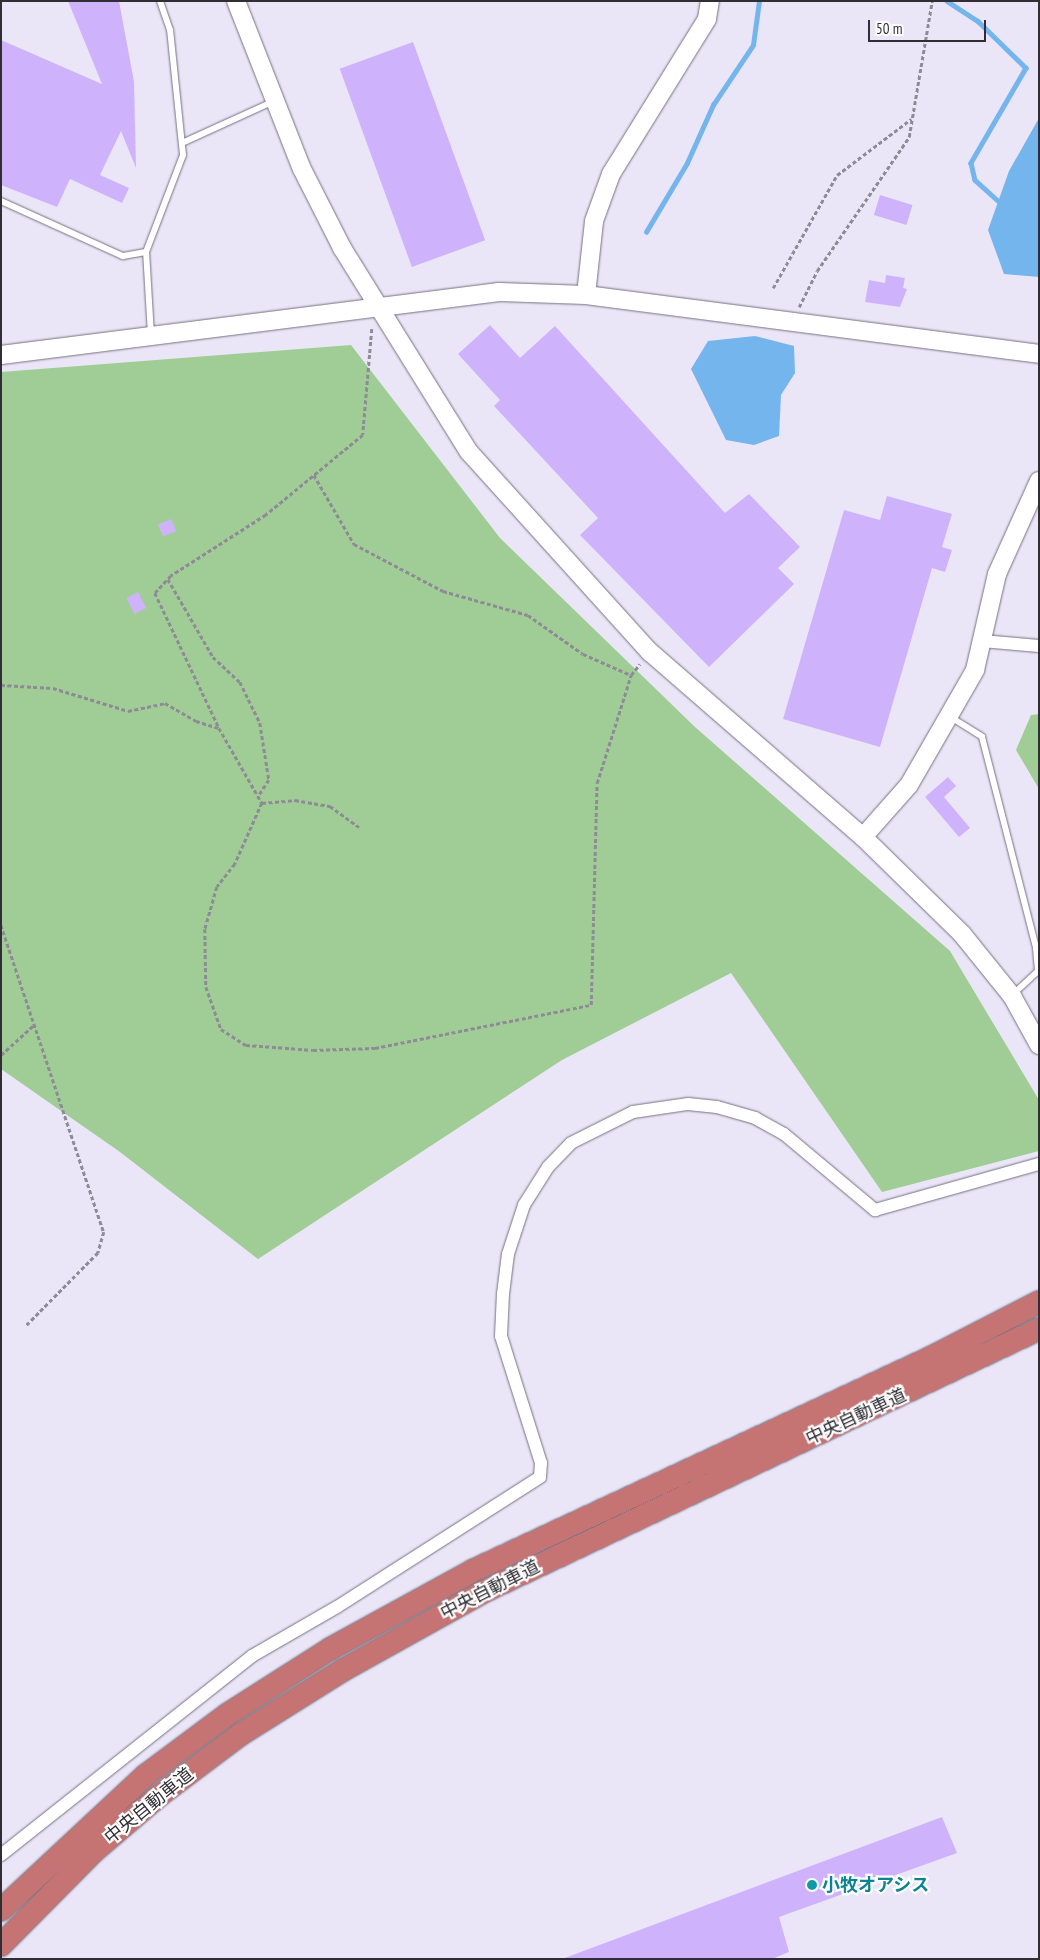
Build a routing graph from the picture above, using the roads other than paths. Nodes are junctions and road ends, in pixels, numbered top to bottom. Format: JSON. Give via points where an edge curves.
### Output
{"nodes":[{"id":1,"x":160,"y":1,"type":"edge"},
{"id":2,"x":236,"y":1,"type":"edge"},
{"id":3,"x":710,"y":1,"type":"edge"},
{"id":4,"x":274,"y":101,"type":"junction"},
{"id":5,"x":182,"y":143,"type":"junction"},
{"id":6,"x":1,"y":201,"type":"edge"},
{"id":7,"x":146,"y":252,"type":"junction"},
{"id":8,"x":586,"y":295,"type":"junction"},
{"id":9,"x":374,"y":305,"type":"junction"},
{"id":10,"x":150,"y":334,"type":"junction"},
{"id":11,"x":1039,"y":354,"type":"edge"},
{"id":12,"x":1,"y":355,"type":"edge"},
{"id":13,"x":1039,"y":481,"type":"edge"},
{"id":14,"x":982,"y":641,"type":"junction"},
{"id":15,"x":1039,"y":646,"type":"edge"},
{"id":16,"x":948,"y":716,"type":"junction"},
{"id":17,"x":863,"y":837,"type":"junction"},
{"id":18,"x":1012,"y":996,"type":"junction"},
{"id":19,"x":1039,"y":1045,"type":"edge"},
{"id":20,"x":1039,"y":1164,"type":"edge"},
{"id":21,"x":1039,"y":1302,"type":"edge"},
{"id":22,"x":1039,"y":1329,"type":"edge"},
{"id":23,"x":1,"y":1855,"type":"edge"},
{"id":24,"x":1,"y":1910,"type":"edge"},
{"id":25,"x":1,"y":1945,"type":"edge"}],
"edges":[{"from":1,"to":5,"type":"lane","via":[[170,30]]},
{"from":2,"to":4,"type":"street"},
{"from":3,"to":8,"type":"street","via":[[707,19],[611,174],[594,221]]},
{"from":4,"to":5,"type":"lane"},
{"from":4,"to":9,"type":"street","via":[[302,169]]},
{"from":5,"to":7,"type":"lane","via":[[183,155]]},
{"from":6,"to":7,"type":"lane","via":[[123,256]]},
{"from":7,"to":10,"type":"lane"},
{"from":8,"to":9,"type":"street","via":[[499,292]]},
{"from":8,"to":11,"type":"street"},
{"from":9,"to":10,"type":"street"},
{"from":9,"to":17,"type":"street","via":[[469,452],[650,652]]},
{"from":10,"to":12,"type":"street"},
{"from":13,"to":14,"type":"street","via":[[997,574]]},
{"from":14,"to":15,"type":"street"},
{"from":14,"to":16,"type":"street","via":[[975,670]]},
{"from":16,"to":17,"type":"street","via":[[909,785]]},
{"from":16,"to":18,"type":"lane","via":[[982,736],[1036,948],[1038,971]]},
{"from":17,"to":18,"type":"street","via":[[962,934]]},
{"from":18,"to":19,"type":"street"},
{"from":20,"to":23,"type":"street","via":[[875,1210],[784,1134],[755,1118],[717,1108],[688,1104],[634,1112],[571,1143],[548,1167],[524,1205],[508,1254],[503,1294],[501,1336],[541,1463],[540,1477],[338,1607],[252,1656]]},
{"from":21,"to":24,"type":"highway","name":"中央自動車道","via":[[932,1357],[474,1570],[330,1649],[228,1714],[146,1775]]},
{"from":22,"to":25,"type":"highway","name":"中央自動車道","via":[[485,1591],[343,1670],[241,1734],[161,1794],[94,1852]]}]}
